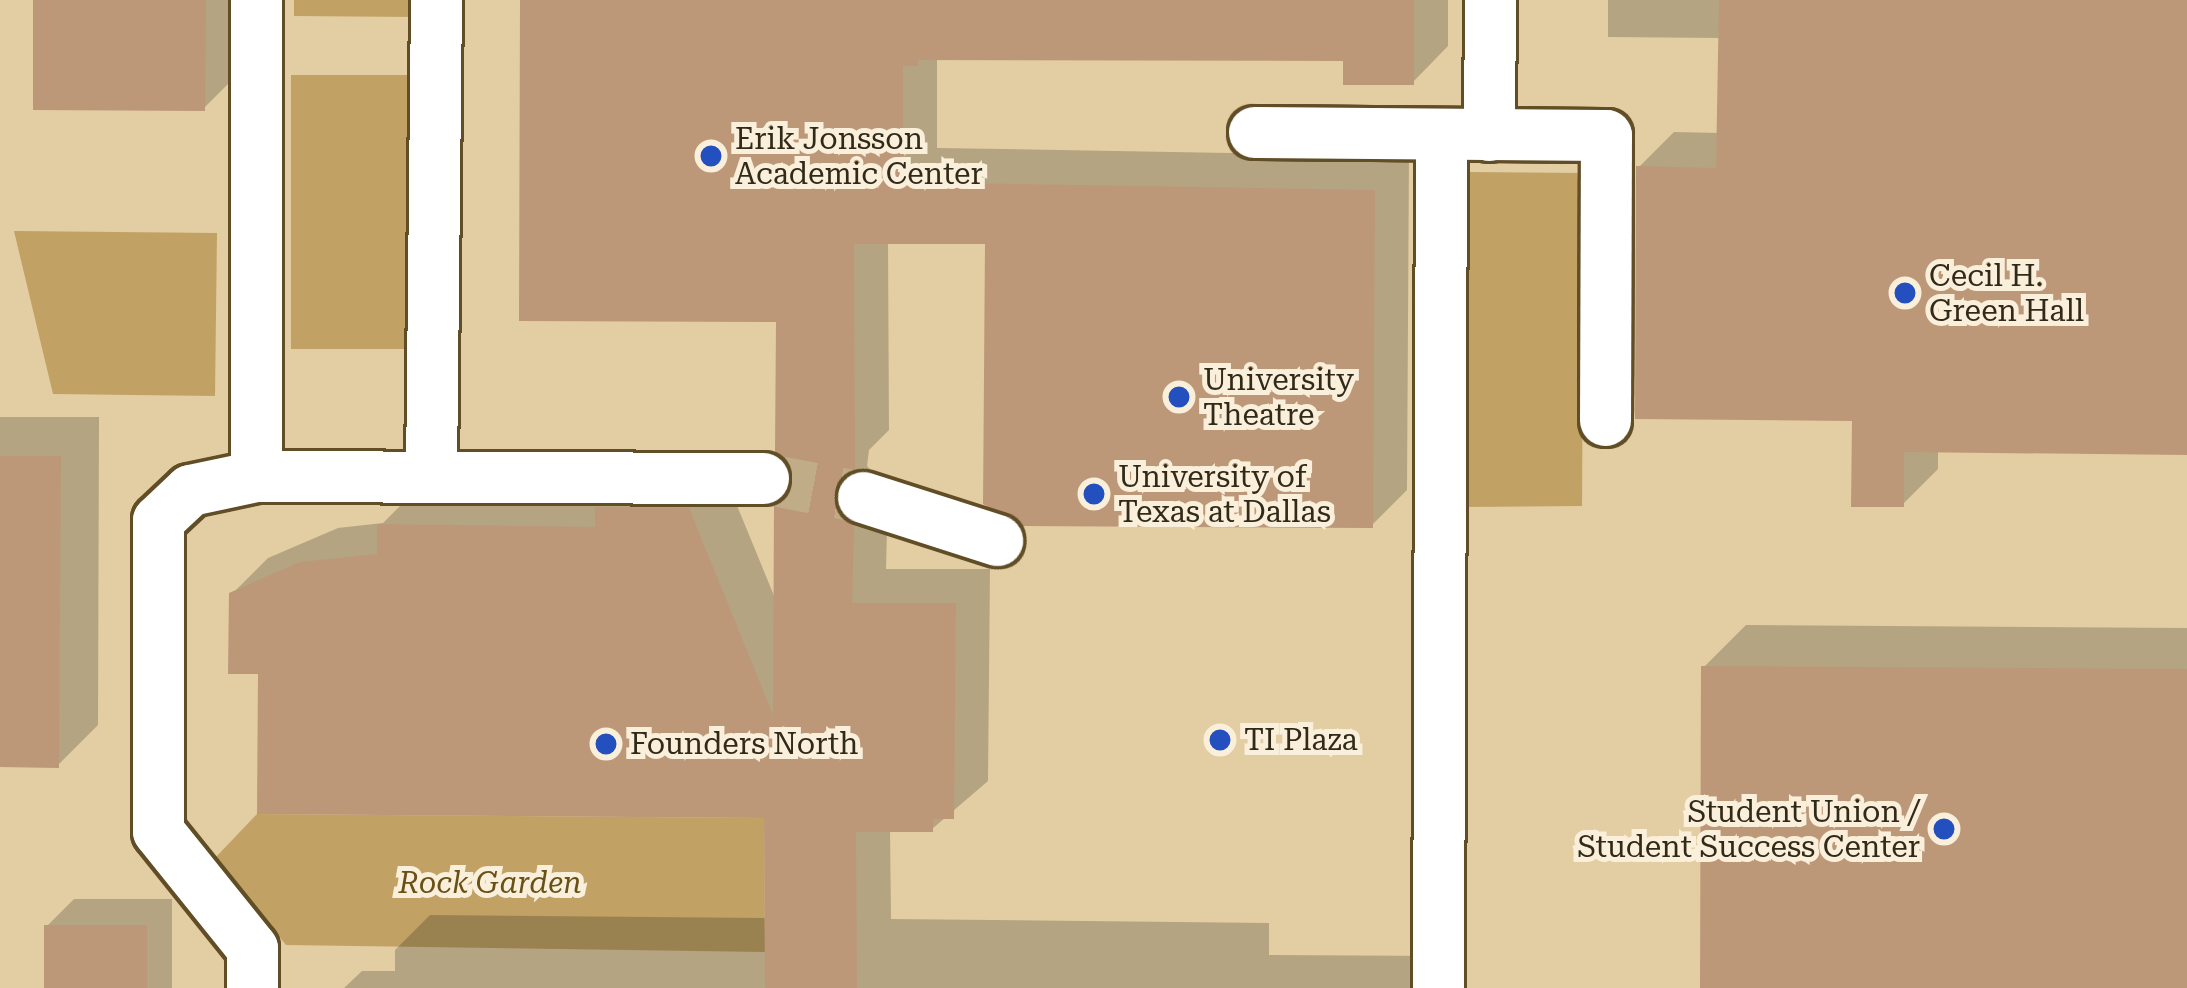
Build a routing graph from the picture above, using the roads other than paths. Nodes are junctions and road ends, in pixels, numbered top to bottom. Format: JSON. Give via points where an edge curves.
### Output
{"nodes":[{"id":1,"x":256,"y":0,"type":"edge"},
{"id":2,"x":436,"y":0,"type":"edge"},
{"id":3,"x":1490,"y":0,"type":"edge"},
{"id":4,"x":1254,"y":132,"type":"dead end"},
{"id":5,"x":1465,"y":134,"type":"junction"},
{"id":6,"x":1605,"y":420,"type":"dead end"},
{"id":7,"x":431,"y":475,"type":"junction"},
{"id":8,"x":256,"y":476,"type":"junction"},
{"id":9,"x":763,"y":478,"type":"tunnel mouth"},
{"id":10,"x":863,"y":497,"type":"tunnel mouth"},
{"id":11,"x":997,"y":540,"type":"dead end"},
{"id":12,"x":252,"y":988,"type":"edge"},
{"id":13,"x":1438,"y":988,"type":"edge"}],
"edges":[{"from":1,"to":8,"type":"street"},
{"from":2,"to":7,"type":"street"},
{"from":3,"to":5,"type":"street"},
{"from":4,"to":5,"type":"street"},
{"from":5,"to":6,"type":"street","via":[[1606,135]]},
{"from":5,"to":13,"type":"street"},
{"from":7,"to":8,"type":"street"},
{"from":7,"to":9,"type":"street"},
{"from":8,"to":12,"type":"street","via":[[190,490],[158,520],[158,831],[252,948]]},
{"from":10,"to":11,"type":"street"}]}
